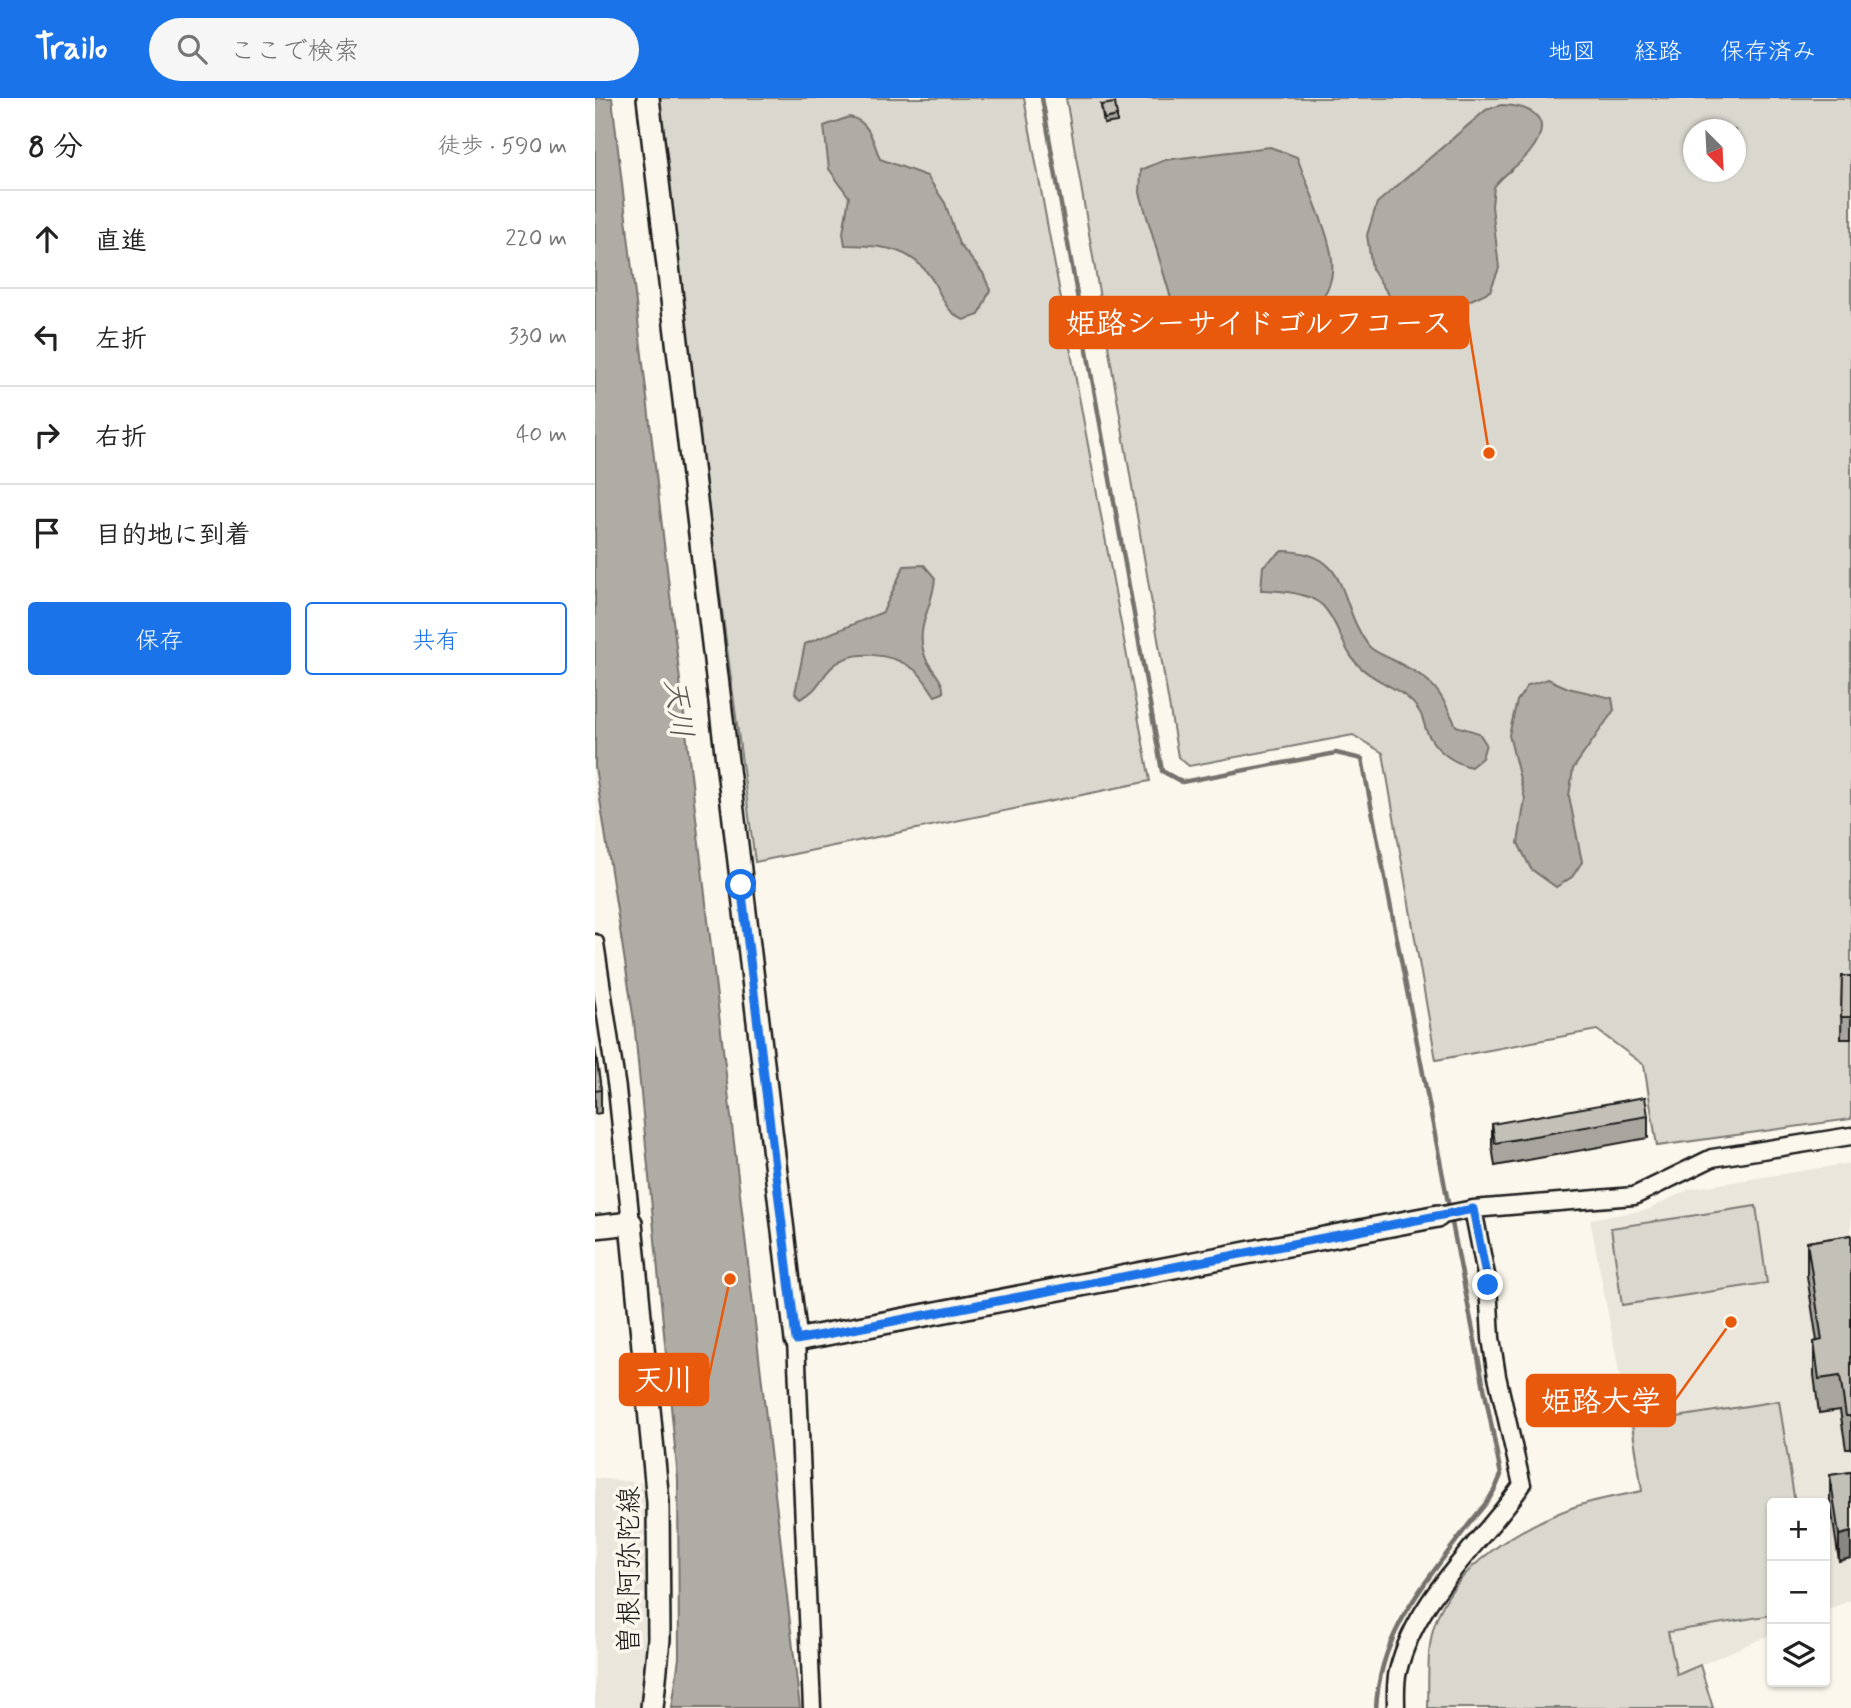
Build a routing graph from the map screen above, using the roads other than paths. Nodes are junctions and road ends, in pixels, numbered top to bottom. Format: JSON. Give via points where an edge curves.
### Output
{"nodes":[{"id":1,"x":647,"y":98,"type":"edge"},
{"id":2,"x":595,"y":943,"type":"edge"},
{"id":3,"x":1851,"y":1136,"type":"edge"},
{"id":4,"x":1473,"y":1209,"type":"junction"},
{"id":5,"x":1438,"y":1216,"type":"joint"},
{"id":6,"x":631,"y":1223,"type":"junction"},
{"id":7,"x":595,"y":1227,"type":"edge"},
{"id":8,"x":796,"y":1340,"type":"junction"},
{"id":9,"x":652,"y":1708,"type":"edge"},
{"id":10,"x":812,"y":1708,"type":"edge"},
{"id":11,"x":1396,"y":1708,"type":"edge"}],
"edges":[{"from":1,"to":8,"type":"street"},
{"from":2,"to":6,"type":"street"},
{"from":3,"to":4,"type":"street","via":[[1712,1158],[1634,1196]]},
{"from":4,"to":5,"type":"street"},
{"from":4,"to":11,"type":"street","via":[[1488,1285],[1490,1338],[1522,1485],[1431,1600],[1405,1647],[1397,1674]]},
{"from":5,"to":8,"type":"street"},
{"from":6,"to":7,"type":"street"},
{"from":6,"to":9,"type":"street","name":"曽根阿弥陀線","via":[[658,1502],[659,1639]]},
{"from":8,"to":10,"type":"street"}]}
